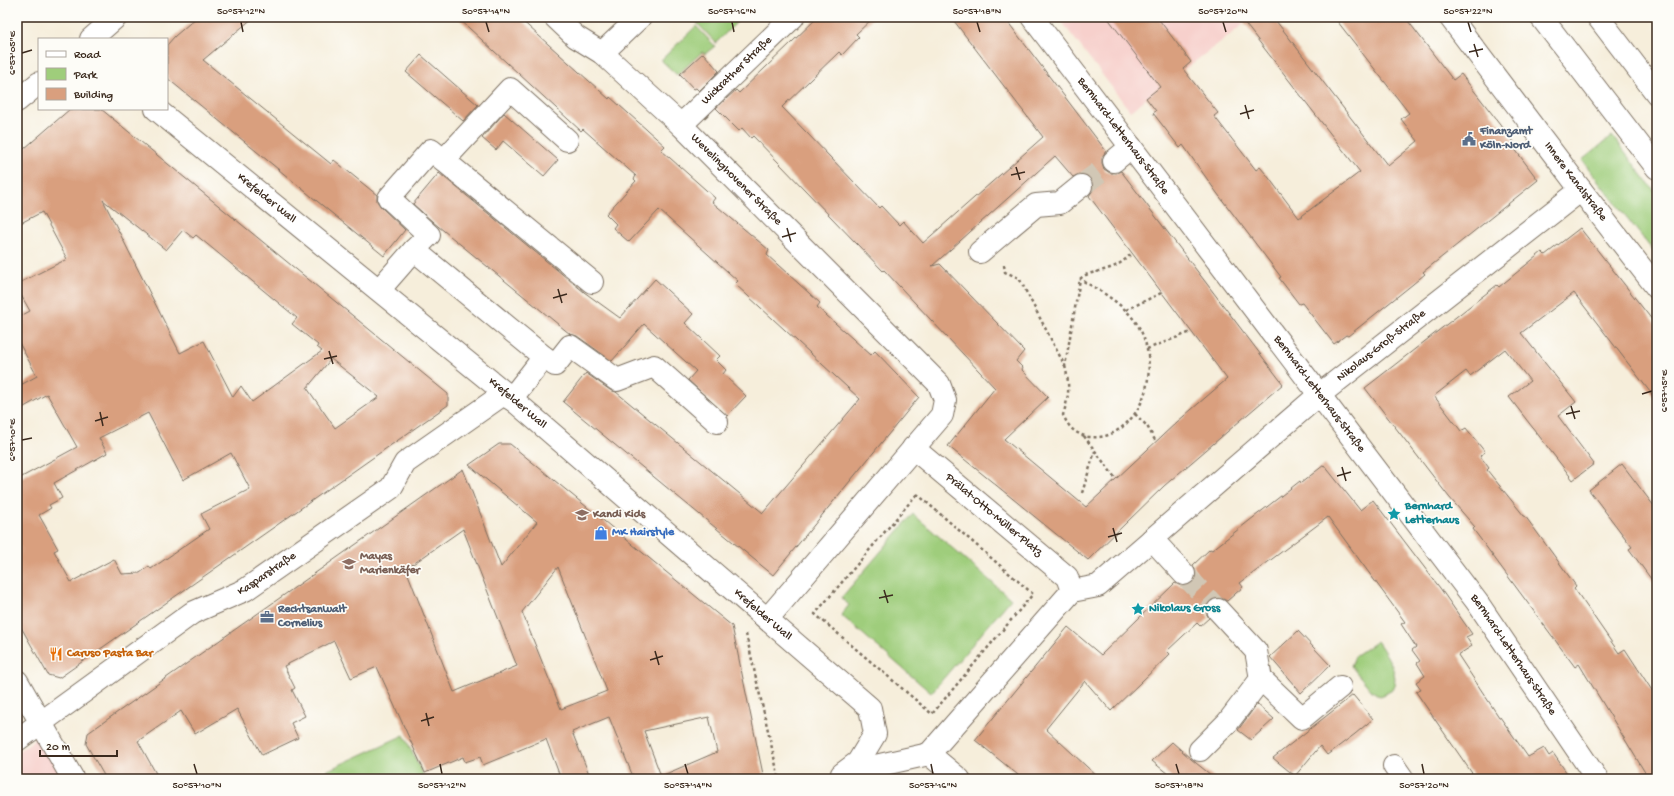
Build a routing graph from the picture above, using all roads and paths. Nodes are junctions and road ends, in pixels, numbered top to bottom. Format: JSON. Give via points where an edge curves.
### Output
{"nodes":[{"id":1,"x":116,"y":17,"type":"edge"},
{"id":2,"x":555,"y":17,"type":"edge"},
{"id":3,"x":640,"y":17,"type":"edge"},
{"id":4,"x":793,"y":17,"type":"edge"},
{"id":5,"x":1032,"y":17,"type":"edge"},
{"id":6,"x":1450,"y":17,"type":"edge"},
{"id":7,"x":1541,"y":17,"type":"edge"},
{"id":8,"x":1598,"y":17,"type":"edge"},
{"id":9,"x":92,"y":38,"type":"edge"},
{"id":10,"x":602,"y":53,"type":"junction"},
{"id":11,"x":38,"y":84,"type":"edge"},
{"id":12,"x":1657,"y":94,"type":"edge"},
{"id":13,"x":17,"y":101,"type":"edge"},
{"id":14,"x":157,"y":110,"type":"edge"},
{"id":15,"x":680,"y":125,"type":"junction"},
{"id":16,"x":567,"y":140,"type":"dead end"},
{"id":17,"x":1131,"y":147,"type":"junction"},
{"id":18,"x":444,"y":160,"type":"junction"},
{"id":19,"x":1114,"y":161,"type":"tunnel mouth"},
{"id":20,"x":1657,"y":168,"type":"edge"},
{"id":21,"x":1081,"y":186,"type":"tunnel mouth"},
{"id":22,"x":1580,"y":190,"type":"junction"},
{"id":23,"x":985,"y":247,"type":"joint"},
{"id":24,"x":414,"y":250,"type":"junction"},
{"id":25,"x":1132,"y":253,"type":"dead end"},
{"id":26,"x":1080,"y":279,"type":"junction"},
{"id":27,"x":592,"y":282,"type":"dead end"},
{"id":28,"x":1657,"y":288,"type":"edge"},
{"id":29,"x":379,"y":290,"type":"junction"},
{"id":30,"x":1161,"y":292,"type":"dead end"},
{"id":31,"x":1126,"y":310,"type":"junction"},
{"id":32,"x":1191,"y":332,"type":"dead end"},
{"id":33,"x":1147,"y":349,"type":"junction"},
{"id":34,"x":544,"y":357,"type":"junction"},
{"id":35,"x":1065,"y":366,"type":"junction"},
{"id":36,"x":1319,"y":395,"type":"junction"},
{"id":37,"x":508,"y":396,"type":"junction"},
{"id":38,"x":1135,"y":414,"type":"junction"},
{"id":39,"x":717,"y":422,"type":"dead end"},
{"id":40,"x":1083,"y":436,"type":"junction"},
{"id":41,"x":1156,"y":442,"type":"dead end"},
{"id":42,"x":913,"y":448,"type":"junction"},
{"id":43,"x":1095,"y":451,"type":"junction"},
{"id":44,"x":1116,"y":478,"type":"dead end"},
{"id":45,"x":1082,"y":493,"type":"dead end"},
{"id":46,"x":1152,"y":539,"type":"junction"},
{"id":47,"x":1184,"y":574,"type":"tunnel mouth"},
{"id":48,"x":1072,"y":591,"type":"junction"},
{"id":49,"x":1218,"y":610,"type":"tunnel mouth"},
{"id":50,"x":815,"y":614,"type":"joint"},
{"id":51,"x":768,"y":618,"type":"junction"},
{"id":52,"x":744,"y":628,"type":"dead end"},
{"id":53,"x":1261,"y":679,"type":"junction"},
{"id":54,"x":17,"y":681,"type":"edge"},
{"id":55,"x":1340,"y":687,"type":"dead end"},
{"id":56,"x":41,"y":722,"type":"junction"},
{"id":57,"x":17,"y":740,"type":"edge"},
{"id":58,"x":1200,"y":750,"type":"dead end"},
{"id":59,"x":929,"y":754,"type":"junction"},
{"id":60,"x":841,"y":776,"type":"edge"},
{"id":61,"x":73,"y":779,"type":"edge"},
{"id":62,"x":779,"y":779,"type":"edge"},
{"id":63,"x":959,"y":779,"type":"edge"},
{"id":64,"x":1596,"y":779,"type":"edge"}],
"edges":[{"from":1,"to":9,"type":"street"},
{"from":2,"to":10,"type":"street","name":"Wevelinghovener Straße","via":[[576,37]]},
{"from":3,"to":10,"type":"street"},
{"from":4,"to":15,"type":"street","name":"Wickrather Straße"},
{"from":5,"to":17,"type":"street","name":"Bernhard-Letterhaus-Straße"},
{"from":6,"to":22,"type":"street","name":"Innere Kanalstraße"},
{"from":7,"to":20,"type":"street"},
{"from":8,"to":12,"type":"street"},
{"from":10,"to":15,"type":"street","name":"Wevelinghovener Straße"},
{"from":11,"to":13,"type":"street"},
{"from":14,"to":29,"type":"street","name":"Krefelder Wall"},
{"from":15,"to":42,"type":"street","name":"Wevelinghovener Straße","via":[[939,384],[945,400],[942,415]]},
{"from":16,"to":18,"type":"street","via":[[510,89]]},
{"from":17,"to":19,"type":"street"},
{"from":17,"to":36,"type":"street","name":"Bernhard-Letterhaus-Straße"},
{"from":18,"to":24,"type":"street","via":[[431,150],[389,198],[429,235]]},
{"from":18,"to":27,"type":"street"},
{"from":21,"to":23,"type":"street","via":[[1060,203],[1036,205]]},
{"from":22,"to":28,"type":"street","name":"Innere Kanalstraße"},
{"from":22,"to":36,"type":"street","name":"Nikolaus-Groß-Straße"},
{"from":23,"to":35,"type":"path","via":[[1001,254],[1005,272],[1019,278]]},
{"from":24,"to":29,"type":"street"},
{"from":24,"to":34,"type":"street"},
{"from":25,"to":26,"type":"path","via":[[1121,263],[1109,269],[1084,275]]},
{"from":26,"to":31,"type":"path"},
{"from":26,"to":35,"type":"path"},
{"from":29,"to":37,"type":"street","name":"Krefelder Wall"},
{"from":30,"to":31,"type":"path"},
{"from":31,"to":33,"type":"path","via":[[1143,334]]},
{"from":32,"to":33,"type":"path"},
{"from":33,"to":38,"type":"path","via":[[1147,386]]},
{"from":34,"to":37,"type":"street","name":"Kasparstraße"},
{"from":34,"to":39,"type":"street","via":[[555,366],[570,346],[617,380],[654,366]]},
{"from":35,"to":40,"type":"path","via":[[1069,383],[1063,415],[1073,431]]},
{"from":36,"to":46,"type":"street","name":"Nikolaus-Groß-Straße"},
{"from":36,"to":64,"type":"street","name":"Bernhard-Letterhaus-Straße","via":[[1477,602]]},
{"from":37,"to":51,"type":"street","name":"Krefelder Wall"},
{"from":37,"to":56,"type":"street","name":"Kasparstraße","via":[[405,463],[391,488],[245,590],[192,613]]},
{"from":38,"to":40,"type":"path","via":[[1123,427],[1111,434],[1096,438]]},
{"from":38,"to":41,"type":"path","via":[[1147,426]]},
{"from":40,"to":43,"type":"path"},
{"from":42,"to":48,"type":"street","name":"Prälat-Otto-Müller-Platz","via":[[1067,577]]},
{"from":42,"to":51,"type":"street"},
{"from":43,"to":44,"type":"path"},
{"from":43,"to":45,"type":"path"},
{"from":46,"to":47,"type":"street"},
{"from":46,"to":48,"type":"street","name":"Nikolaus-Groß-Straße","via":[[1098,586]]},
{"from":48,"to":59,"type":"street"},
{"from":49,"to":53,"type":"street","via":[[1256,651]]},
{"from":50,"to":50,"type":"path","via":[[932,714],[1034,594],[917,494]]},
{"from":51,"to":60,"type":"street","name":"Krefelder Wall","via":[[870,708],[875,734],[858,762]]},
{"from":52,"to":62,"type":"path"},
{"from":53,"to":55,"type":"street","via":[[1302,718]]},
{"from":53,"to":58,"type":"street","via":[[1228,722]]},
{"from":54,"to":56,"type":"street"},
{"from":56,"to":57,"type":"street","name":"Kasparstraße"},
{"from":56,"to":61,"type":"street"},
{"from":59,"to":60,"type":"street"},
{"from":59,"to":63,"type":"street"}]}
